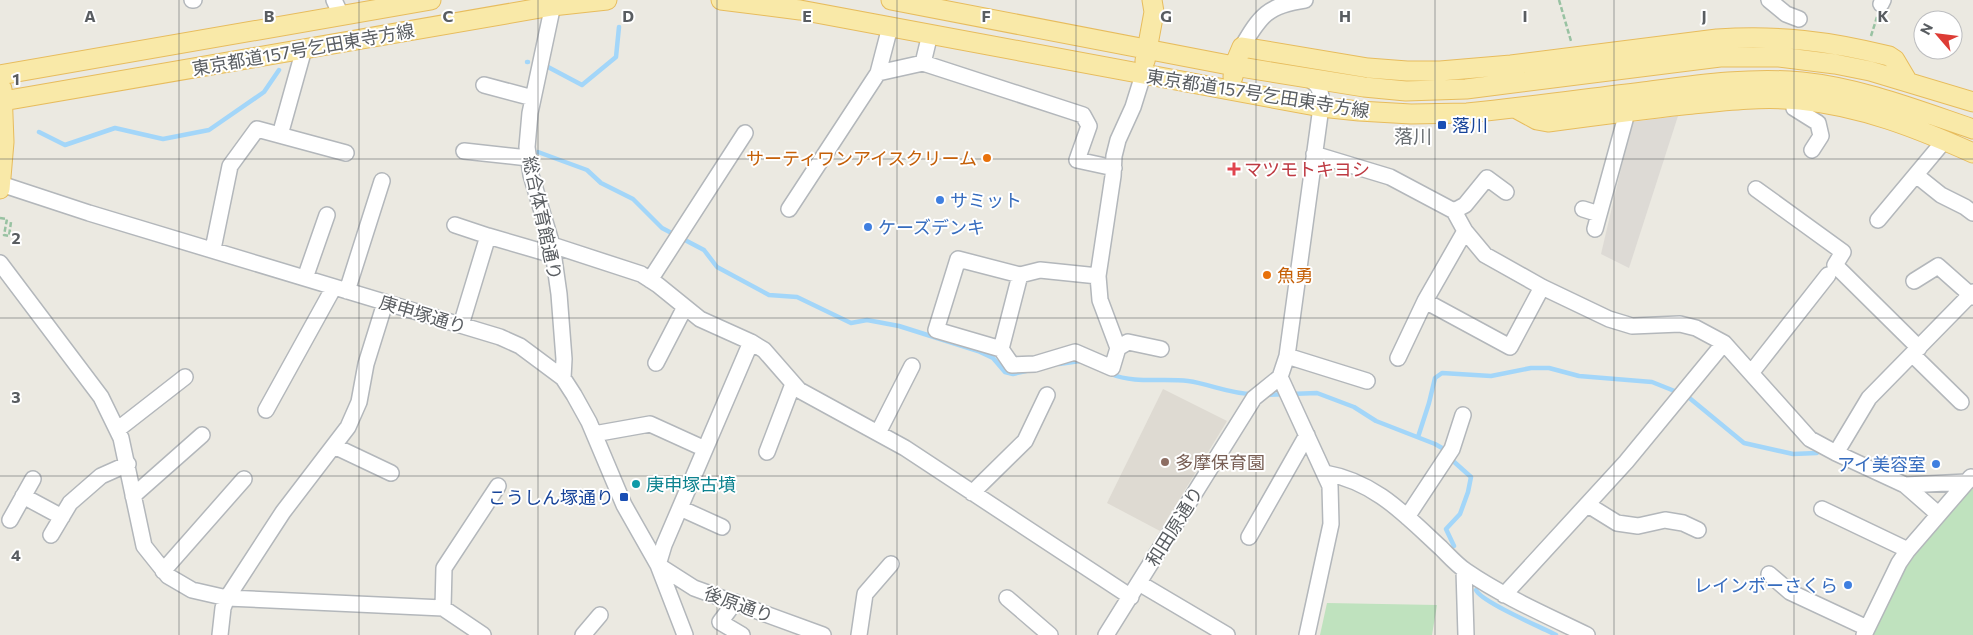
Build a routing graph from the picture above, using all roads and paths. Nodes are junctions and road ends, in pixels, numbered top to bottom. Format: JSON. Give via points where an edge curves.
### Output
{"nodes":[{"id":1,"x":431,"y":0,"type":"edge"},
{"id":2,"x":607,"y":0,"type":"edge"},
{"id":3,"x":721,"y":0,"type":"edge"},
{"id":4,"x":891,"y":0,"type":"edge"},
{"id":5,"x":1152,"y":0,"type":"edge"},
{"id":6,"x":1305,"y":0,"type":"edge"},
{"id":7,"x":1559,"y":0,"type":"edge"},
{"id":8,"x":1769,"y":0,"type":"edge"},
{"id":9,"x":1882,"y":2,"type":"edge"},
{"id":10,"x":553,"y":3,"type":"edge"},
{"id":11,"x":338,"y":8,"type":"edge"},
{"id":12,"x":1799,"y":19,"type":"dead end"},
{"id":13,"x":890,"y":27,"type":"junction"},
{"id":14,"x":930,"y":34,"type":"junction"},
{"id":15,"x":1870,"y":40,"type":"dead end"},
{"id":16,"x":1242,"y":47,"type":"junction"},
{"id":17,"x":304,"y":49,"type":"junction"},
{"id":18,"x":1148,"y":49,"type":"junction"},
{"id":19,"x":1576,"y":57,"type":"junction"},
{"id":20,"x":923,"y":63,"type":"junction"},
{"id":21,"x":1234,"y":66,"type":"junction"},
{"id":22,"x":0,"y":73,"type":"edge"},
{"id":23,"x":878,"y":73,"type":"junction"},
{"id":24,"x":1142,"y":75,"type":"junction"},
{"id":25,"x":1304,"y":77,"type":"junction"},
{"id":26,"x":1908,"y":82,"type":"junction"},
{"id":27,"x":484,"y":85,"type":"dead end"},
{"id":28,"x":1252,"y":95,"type":"junction"},
{"id":29,"x":533,"y":98,"type":"junction"},
{"id":30,"x":1794,"y":100,"type":"junction"},
{"id":31,"x":2,"y":101,"type":"edge"},
{"id":32,"x":1973,"y":102,"type":"edge"},
{"id":33,"x":1321,"y":107,"type":"junction"},
{"id":34,"x":1515,"y":108,"type":"junction"},
{"id":35,"x":1624,"y":112,"type":"junction"},
{"id":36,"x":1973,"y":129,"type":"edge"},
{"id":37,"x":745,"y":133,"type":"dead end"},
{"id":38,"x":280,"y":135,"type":"junction"},
{"id":39,"x":1942,"y":139,"type":"junction"},
{"id":40,"x":1812,"y":150,"type":"dead end"},
{"id":41,"x":464,"y":151,"type":"dead end"},
{"id":42,"x":346,"y":153,"type":"dead end"},
{"id":43,"x":1973,"y":153,"type":"edge"},
{"id":44,"x":1314,"y":154,"type":"junction"},
{"id":45,"x":528,"y":158,"type":"junction"},
{"id":46,"x":1114,"y":172,"type":"junction"},
{"id":47,"x":1916,"y":175,"type":"junction"},
{"id":48,"x":382,"y":181,"type":"dead end"},
{"id":49,"x":0,"y":186,"type":"edge"},
{"id":50,"x":1756,"y":189,"type":"dead end"},
{"id":51,"x":1506,"y":192,"type":"dead end"},
{"id":52,"x":789,"y":209,"type":"dead end"},
{"id":53,"x":1583,"y":210,"type":"dead end"},
{"id":54,"x":1454,"y":212,"type":"junction"},
{"id":55,"x":1973,"y":213,"type":"edge"},
{"id":56,"x":1599,"y":214,"type":"junction"},
{"id":57,"x":326,"y":215,"type":"dead end"},
{"id":58,"x":0,"y":218,"type":"edge"},
{"id":59,"x":1878,"y":220,"type":"dead end"},
{"id":60,"x":11,"y":222,"type":"dead end"},
{"id":61,"x":455,"y":225,"type":"dead end"},
{"id":62,"x":1595,"y":229,"type":"dead end"},
{"id":63,"x":1465,"y":231,"type":"junction"},
{"id":64,"x":488,"y":236,"type":"junction"},
{"id":65,"x":213,"y":249,"type":"junction"},
{"id":66,"x":553,"y":250,"type":"junction"},
{"id":67,"x":0,"y":262,"type":"edge"},
{"id":68,"x":1020,"y":274,"type":"junction"},
{"id":69,"x":1828,"y":275,"type":"dead end"},
{"id":70,"x":1098,"y":276,"type":"junction"},
{"id":71,"x":305,"y":278,"type":"junction"},
{"id":72,"x":650,"y":280,"type":"junction"},
{"id":73,"x":1914,"y":281,"type":"dead end"},
{"id":74,"x":1542,"y":287,"type":"junction"},
{"id":75,"x":340,"y":289,"type":"junction"},
{"id":76,"x":1972,"y":294,"type":"edge"},
{"id":77,"x":1425,"y":301,"type":"junction"},
{"id":78,"x":385,"y":303,"type":"junction"},
{"id":79,"x":685,"y":307,"type":"junction"},
{"id":80,"x":461,"y":325,"type":"junction"},
{"id":81,"x":751,"y":342,"type":"junction"},
{"id":82,"x":1724,"y":343,"type":"junction"},
{"id":83,"x":1118,"y":348,"type":"junction"},
{"id":84,"x":1001,"y":349,"type":"junction"},
{"id":85,"x":1161,"y":349,"type":"dead end"},
{"id":86,"x":1916,"y":352,"type":"junction"},
{"id":87,"x":1287,"y":356,"type":"junction"},
{"id":88,"x":1398,"y":358,"type":"dead end"},
{"id":89,"x":656,"y":363,"type":"dead end"},
{"id":90,"x":912,"y":366,"type":"dead end"},
{"id":91,"x":1751,"y":373,"type":"junction"},
{"id":92,"x":185,"y":376,"type":"dead end"},
{"id":93,"x":563,"y":378,"type":"junction"},
{"id":94,"x":1367,"y":381,"type":"dead end"},
{"id":95,"x":1278,"y":383,"type":"junction"},
{"id":96,"x":793,"y":384,"type":"junction"},
{"id":97,"x":1047,"y":395,"type":"dead end"},
{"id":98,"x":1961,"y":402,"type":"dead end"},
{"id":99,"x":266,"y":410,"type":"dead end"},
{"id":100,"x":1463,"y":415,"type":"dead end"},
{"id":101,"x":117,"y":430,"type":"junction"},
{"id":102,"x":594,"y":434,"type":"junction"},
{"id":103,"x":878,"y":434,"type":"junction"},
{"id":104,"x":202,"y":435,"type":"dead end"},
{"id":105,"x":1307,"y":435,"type":"junction"},
{"id":106,"x":334,"y":446,"type":"junction"},
{"id":107,"x":706,"y":449,"type":"junction"},
{"id":108,"x":768,"y":452,"type":"dead end"},
{"id":109,"x":1836,"y":453,"type":"junction"},
{"id":110,"x":128,"y":464,"type":"junction"},
{"id":111,"x":391,"y":473,"type":"dead end"},
{"id":112,"x":1326,"y":473,"type":"junction"},
{"id":113,"x":32,"y":478,"type":"dead end"},
{"id":114,"x":1970,"y":478,"type":"edge"},
{"id":115,"x":244,"y":479,"type":"dead end"},
{"id":116,"x":1905,"y":485,"type":"junction"},
{"id":117,"x":498,"y":486,"type":"dead end"},
{"id":118,"x":972,"y":493,"type":"junction"},
{"id":119,"x":24,"y":496,"type":"junction"},
{"id":120,"x":133,"y":496,"type":"junction"},
{"id":121,"x":1588,"y":505,"type":"junction"},
{"id":122,"x":680,"y":508,"type":"junction"},
{"id":123,"x":1822,"y":509,"type":"dead end"},
{"id":124,"x":1938,"y":514,"type":"junction"},
{"id":125,"x":62,"y":517,"type":"junction"},
{"id":126,"x":1407,"y":517,"type":"junction"},
{"id":127,"x":10,"y":520,"type":"dead end"},
{"id":128,"x":722,"y":527,"type":"dead end"},
{"id":129,"x":1698,"y":530,"type":"dead end"},
{"id":130,"x":51,"y":535,"type":"dead end"},
{"id":131,"x":1249,"y":537,"type":"dead end"},
{"id":132,"x":1908,"y":550,"type":"junction"},
{"id":133,"x":891,"y":564,"type":"dead end"},
{"id":134,"x":658,"y":566,"type":"junction"},
{"id":135,"x":1464,"y":570,"type":"junction"},
{"id":136,"x":163,"y":571,"type":"junction"},
{"id":137,"x":1769,"y":574,"type":"dead end"},
{"id":138,"x":1139,"y":583,"type":"junction"},
{"id":139,"x":1504,"y":595,"type":"junction"},
{"id":140,"x":1131,"y":596,"type":"junction"},
{"id":141,"x":227,"y":598,"type":"junction"},
{"id":142,"x":1007,"y":598,"type":"dead end"},
{"id":143,"x":735,"y":602,"type":"junction"},
{"id":144,"x":443,"y":608,"type":"junction"},
{"id":145,"x":600,"y":615,"type":"dead end"},
{"id":146,"x":1865,"y":631,"type":"edge"},
{"id":147,"x":220,"y":635,"type":"edge"},
{"id":148,"x":483,"y":635,"type":"edge"},
{"id":149,"x":583,"y":635,"type":"edge"},
{"id":150,"x":686,"y":635,"type":"edge"},
{"id":151,"x":742,"y":635,"type":"edge"},
{"id":152,"x":823,"y":635,"type":"edge"},
{"id":153,"x":860,"y":635,"type":"edge"},
{"id":154,"x":1050,"y":635,"type":"edge"},
{"id":155,"x":1106,"y":635,"type":"edge"},
{"id":156,"x":1227,"y":635,"type":"edge"},
{"id":157,"x":1307,"y":635,"type":"edge"},
{"id":158,"x":1466,"y":635,"type":"edge"},
{"id":159,"x":1587,"y":635,"type":"edge"}],
"edges":[{"from":1,"to":11,"type":"main road","name":"東京都道157号乞田東寺方線"},
{"from":2,"to":10,"type":"main road","name":"東京都道157号乞田東寺方線"},
{"from":3,"to":13,"type":"main road","name":"東京都道157号乞田東寺方線"},
{"from":4,"to":18,"type":"main road","name":"東京都道157号乞田東寺方線"},
{"from":5,"to":18,"type":"main road","name":"東京都道157号乞田東寺方線","via":[[1154,12]]},
{"from":6,"to":16,"type":"street","via":[[1284,3],[1270,11],[1254,26]]},
{"from":7,"to":19,"type":"path"},
{"from":8,"to":12,"type":"street","via":[[1786,14]]},
{"from":9,"to":15,"type":"path"},
{"from":10,"to":17,"type":"main road","name":"東京都道157号乞田東寺方線"},
{"from":10,"to":29,"type":"street","name":"総合体育館通り"},
{"from":11,"to":22,"type":"main road","name":"東京都道157号乞田東寺方線"},
{"from":13,"to":14,"type":"main road","name":"東京都道157号乞田東寺方線"},
{"from":13,"to":23,"type":"street"},
{"from":14,"to":20,"type":"street"},
{"from":14,"to":24,"type":"main road","name":"東京都道157号乞田東寺方線"},
{"from":16,"to":19,"type":"main road","via":[[1368,68],[1407,71],[1466,70]]},
{"from":16,"to":21,"type":"main road"},
{"from":17,"to":31,"type":"main road","name":"東京都道157号乞田東寺方線"},
{"from":17,"to":38,"type":"street"},
{"from":18,"to":21,"type":"main road","name":"東京都道157号乞田東寺方線"},
{"from":18,"to":24,"type":"main road"},
{"from":19,"to":26,"type":"main road","via":[[1717,39],[1782,38],[1836,44],[1889,56]]},
{"from":20,"to":23,"type":"street"},
{"from":20,"to":46,"type":"street","via":[[1083,115],[1089,126],[1077,160]]},
{"from":21,"to":25,"type":"main road","name":"東京都道157号乞田東寺方線"},
{"from":21,"to":28,"type":"main road","via":[[1233,79]]},
{"from":22,"to":31,"type":"main road"},
{"from":23,"to":52,"type":"street"},
{"from":24,"to":28,"type":"main road","name":"東京都道157号乞田東寺方線"},
{"from":24,"to":46,"type":"street","via":[[1133,107],[1118,140]]},
{"from":25,"to":26,"type":"main road","name":"東京都道157号乞田東寺方線","via":[[1364,87],[1438,91],[1514,85],[1747,56],[1825,62]]},
{"from":25,"to":33,"type":"street","via":[[1319,87]]},
{"from":26,"to":32,"type":"main road","name":"東京都道157号乞田東寺方線"},
{"from":27,"to":29,"type":"street"},
{"from":28,"to":33,"type":"main road","name":"東京都道157号乞田東寺方線"},
{"from":29,"to":45,"type":"street","name":"総合体育館通り"},
{"from":30,"to":35,"type":"main road","via":[[1722,101]]},
{"from":30,"to":39,"type":"main road","via":[[1857,110]]},
{"from":30,"to":40,"type":"street","via":[[1794,108],[1818,123],[1821,136]]},
{"from":31,"to":49,"type":"main road","via":[[4,142]]},
{"from":33,"to":34,"type":"main road","name":"東京都道157号乞田東寺方線","via":[[1438,115]]},
{"from":33,"to":44,"type":"street"},
{"from":34,"to":35,"type":"main road","via":[[1548,122]]},
{"from":34,"to":36,"type":"main road","name":"東京都道157号乞田東寺方線","via":[[1721,82],[1775,80],[1820,84],[1864,94]]},
{"from":35,"to":56,"type":"street","via":[[1625,120]]},
{"from":37,"to":72,"type":"street"},
{"from":38,"to":42,"type":"street"},
{"from":38,"to":65,"type":"street","via":[[257,129],[230,166]]},
{"from":39,"to":43,"type":"main road"},
{"from":39,"to":47,"type":"street"},
{"from":41,"to":45,"type":"street"},
{"from":44,"to":54,"type":"street","via":[[1390,177]]},
{"from":44,"to":87,"type":"street"},
{"from":45,"to":66,"type":"street","name":"総合体育館通り"},
{"from":46,"to":70,"type":"street"},
{"from":47,"to":55,"type":"street","via":[[1941,195]]},
{"from":47,"to":59,"type":"street"},
{"from":48,"to":75,"type":"street"},
{"from":49,"to":65,"type":"street","name":"庚申塚通り"},
{"from":50,"to":86,"type":"street","via":[[1843,252],[1835,265]]},
{"from":51,"to":54,"type":"street","via":[[1487,178],[1465,205]]},
{"from":53,"to":56,"type":"street"},
{"from":54,"to":63,"type":"street"},
{"from":56,"to":62,"type":"street"},
{"from":57,"to":71,"type":"street"},
{"from":58,"to":60,"type":"path","via":[[7,219],[4,235],[9,236]]},
{"from":61,"to":64,"type":"street"},
{"from":63,"to":74,"type":"street","via":[[1485,255]]},
{"from":63,"to":77,"type":"street"},
{"from":64,"to":66,"type":"street"},
{"from":64,"to":80,"type":"street"},
{"from":65,"to":71,"type":"street","name":"庚申塚通り"},
{"from":66,"to":72,"type":"street","via":[[622,268]]},
{"from":66,"to":93,"type":"street","name":"総合体育館通り","via":[[559,294]]},
{"from":67,"to":101,"type":"street","via":[[102,397]]},
{"from":68,"to":70,"type":"street","via":[[1040,270]]},
{"from":68,"to":84,"type":"street"},
{"from":68,"to":84,"type":"street","via":[[958,259],[936,330]]},
{"from":69,"to":91,"type":"street"},
{"from":70,"to":83,"type":"street","via":[[1100,300]]},
{"from":71,"to":75,"type":"street","name":"庚申塚通り"},
{"from":72,"to":79,"type":"street"},
{"from":73,"to":76,"type":"street","via":[[1938,266]]},
{"from":74,"to":77,"type":"street","via":[[1510,347],[1447,323]]},
{"from":74,"to":82,"type":"street","via":[[1609,320],[1632,326],[1680,324],[1696,328]]},
{"from":75,"to":78,"type":"street","name":"庚申塚通り"},
{"from":75,"to":99,"type":"street"},
{"from":76,"to":86,"type":"street"},
{"from":77,"to":88,"type":"street"},
{"from":78,"to":80,"type":"street","name":"庚申塚通り"},
{"from":78,"to":106,"type":"street","via":[[366,364],[359,402],[348,427]]},
{"from":79,"to":81,"type":"street","via":[[700,319]]},
{"from":79,"to":89,"type":"street"},
{"from":80,"to":93,"type":"street","name":"庚申塚通り","via":[[520,346]]},
{"from":81,"to":96,"type":"street","via":[[764,350]]},
{"from":81,"to":107,"type":"street"},
{"from":82,"to":91,"type":"street"},
{"from":82,"to":121,"type":"street"},
{"from":83,"to":84,"type":"street","via":[[1112,368],[1075,352],[1035,364],[1012,365]]},
{"from":83,"to":85,"type":"street","via":[[1128,342]]},
{"from":86,"to":98,"type":"street"},
{"from":86,"to":109,"type":"street","via":[[1870,398]]},
{"from":87,"to":94,"type":"street"},
{"from":87,"to":95,"type":"street"},
{"from":90,"to":103,"type":"street"},
{"from":91,"to":109,"type":"street","via":[[1810,439]]},
{"from":92,"to":101,"type":"street"},
{"from":93,"to":102,"type":"street","name":"庚申塚通り"},
{"from":95,"to":105,"type":"street"},
{"from":95,"to":138,"type":"street","name":"和田原通り","via":[[1254,398]]},
{"from":96,"to":103,"type":"street"},
{"from":96,"to":108,"type":"street"},
{"from":97,"to":118,"type":"street","via":[[1025,441]]},
{"from":100,"to":126,"type":"street","via":[[1452,449]]},
{"from":101,"to":110,"type":"street"},
{"from":102,"to":107,"type":"street","via":[[650,424]]},
{"from":102,"to":134,"type":"street","name":"庚申塚通り","via":[[624,505]]},
{"from":103,"to":118,"type":"street"},
{"from":104,"to":120,"type":"street"},
{"from":105,"to":112,"type":"street"},
{"from":105,"to":131,"type":"street"},
{"from":106,"to":111,"type":"street"},
{"from":106,"to":141,"type":"street","via":[[283,512]]},
{"from":107,"to":122,"type":"street"},
{"from":109,"to":116,"type":"street"},
{"from":110,"to":120,"type":"street"},
{"from":110,"to":125,"type":"street","via":[[101,476],[70,503]]},
{"from":112,"to":126,"type":"street","via":[[1346,477],[1376,491]]},
{"from":112,"to":157,"type":"street","via":[[1330,486],[1331,524]]},
{"from":113,"to":119,"type":"street"},
{"from":114,"to":116,"type":"street"},
{"from":114,"to":124,"type":"street"},
{"from":115,"to":136,"type":"street"},
{"from":116,"to":124,"type":"street"},
{"from":117,"to":144,"type":"street","via":[[444,568]]},
{"from":118,"to":140,"type":"street"},
{"from":119,"to":125,"type":"street"},
{"from":119,"to":127,"type":"street"},
{"from":120,"to":136,"type":"street","via":[[144,546]]},
{"from":121,"to":129,"type":"street","via":[[1617,523],[1638,526],[1665,520],[1683,522]]},
{"from":121,"to":139,"type":"street"},
{"from":122,"to":128,"type":"street"},
{"from":122,"to":134,"type":"street"},
{"from":123,"to":132,"type":"street"},
{"from":124,"to":132,"type":"street"},
{"from":125,"to":130,"type":"street"},
{"from":126,"to":135,"type":"street"},
{"from":132,"to":146,"type":"street"},
{"from":133,"to":153,"type":"street","via":[[865,594]]},
{"from":134,"to":143,"type":"street","name":"後原通り","via":[[694,588]]},
{"from":134,"to":150,"type":"street","name":"庚申塚通り"},
{"from":135,"to":139,"type":"street"},
{"from":135,"to":158,"type":"street"},
{"from":136,"to":141,"type":"street","via":[[192,590]]},
{"from":137,"to":146,"type":"street","via":[[1790,592]]},
{"from":138,"to":140,"type":"street","name":"和田原通り"},
{"from":138,"to":156,"type":"street"},
{"from":139,"to":159,"type":"street"},
{"from":140,"to":155,"type":"street","name":"和田原通り"},
{"from":141,"to":144,"type":"street"},
{"from":141,"to":147,"type":"street","via":[[222,608]]},
{"from":142,"to":154,"type":"street"},
{"from":143,"to":151,"type":"street","via":[[720,622]]},
{"from":143,"to":152,"type":"street","name":"後原通り"},
{"from":144,"to":148,"type":"street"},
{"from":145,"to":149,"type":"street"}]}
